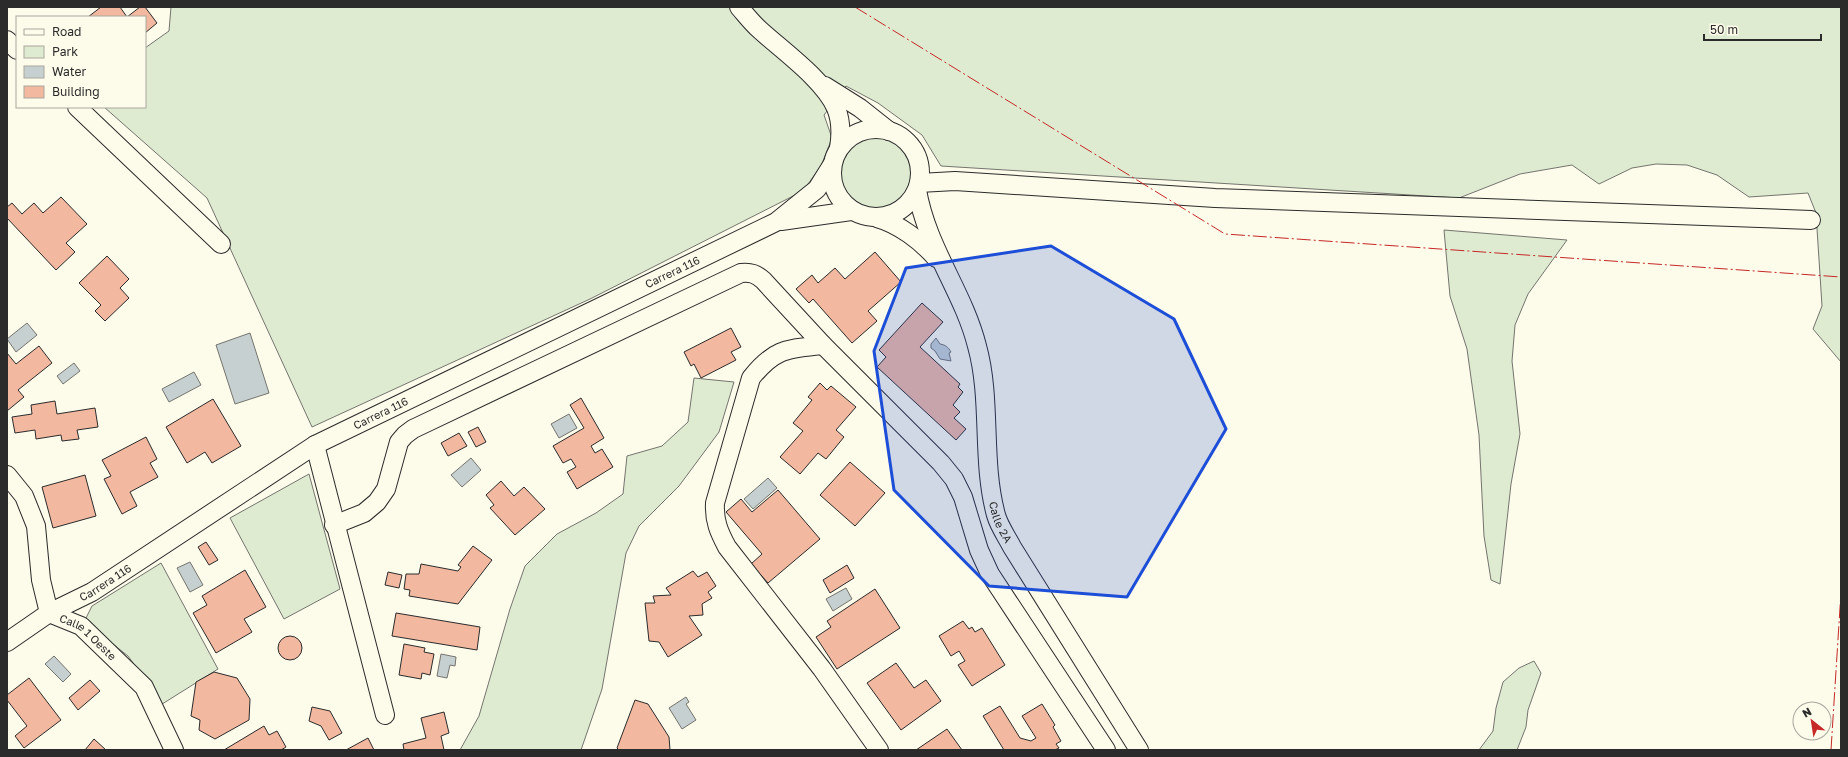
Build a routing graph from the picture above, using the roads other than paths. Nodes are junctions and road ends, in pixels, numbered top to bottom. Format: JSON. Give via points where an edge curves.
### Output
{"nodes":[{"id":1,"x":739,"y":7,"type":"edge"},
{"id":2,"x":7,"y":40,"type":"edge"},
{"id":3,"x":16,"y":49,"type":"edge"},
{"id":4,"x":817,"y":81,"type":"junction"},
{"id":5,"x":78,"y":108,"type":"edge"},
{"id":6,"x":889,"y":131,"type":"junction"},
{"id":7,"x":839,"y":148,"type":"junction"},
{"id":8,"x":832,"y":166,"type":"junction"},
{"id":9,"x":919,"y":180,"type":"junction"},
{"id":10,"x":851,"y":211,"type":"junction"},
{"id":11,"x":876,"y":218,"type":"junction"},
{"id":12,"x":1811,"y":220,"type":"dead end"},
{"id":13,"x":776,"y":222,"type":"junction"},
{"id":14,"x":221,"y":244,"type":"dead end"},
{"id":15,"x":942,"y":264,"type":"junction"},
{"id":16,"x":823,"y":344,"type":"junction"},
{"id":17,"x":315,"y":445,"type":"junction"},
{"id":18,"x":7,"y":475,"type":"edge"},
{"id":19,"x":334,"y":525,"type":"junction"},
{"id":20,"x":49,"y":613,"type":"junction"},
{"id":21,"x":7,"y":642,"type":"edge"},
{"id":22,"x":385,"y":715,"type":"dead end"},
{"id":23,"x":174,"y":750,"type":"edge"},
{"id":24,"x":879,"y":750,"type":"edge"},
{"id":25,"x":1106,"y":750,"type":"edge"},
{"id":26,"x":1139,"y":750,"type":"edge"}],
"edges":[{"from":1,"to":4,"type":"street","via":[[758,28]]},
{"from":2,"to":3,"type":"street"},
{"from":4,"to":6,"type":"street","via":[[860,108]]},
{"from":4,"to":7,"type":"street","via":[[830,96],[837,110]]},
{"from":5,"to":14,"type":"street"},
{"from":6,"to":7,"type":"street","via":[[878,129],[861,132]]},
{"from":6,"to":9,"type":"street","via":[[900,136],[916,154]]},
{"from":7,"to":8,"type":"street"},
{"from":8,"to":10,"type":"street","via":[[835,191],[841,202]]},
{"from":8,"to":13,"type":"street","name":"Carrera 116","via":[[817,189]]},
{"from":9,"to":11,"type":"street","via":[[910,201],[901,210],[889,216]]},
{"from":9,"to":12,"type":"street","via":[[1215,198]]},
{"from":9,"to":15,"type":"street","name":"Calle 2A","via":[[928,231]]},
{"from":10,"to":11,"type":"street"},
{"from":10,"to":13,"type":"street","name":"Carrera 116"},
{"from":11,"to":15,"type":"street","name":"Calle 2A","via":[[886,220],[899,228],[926,247]]},
{"from":13,"to":17,"type":"street","name":"Carrera 116"},
{"from":15,"to":26,"type":"street","name":"Calle 2A","via":[[969,317],[978,347],[996,515],[1012,548]]},
{"from":16,"to":19,"type":"street","via":[[758,275],[751,272],[741,273],[413,429],[400,442],[386,489],[377,502],[364,513]]},
{"from":16,"to":24,"type":"street","via":[[777,353],[751,378],[714,515],[727,547],[822,669]]},
{"from":16,"to":25,"type":"street","via":[[954,479],[964,497],[979,550],[990,574]]},
{"from":17,"to":19,"type":"street"},
{"from":17,"to":20,"type":"street","name":"Carrera 116","via":[[92,592]]},
{"from":18,"to":20,"type":"street","name":"Calle 1 Oeste","via":[[24,496],[36,526],[40,580]]},
{"from":19,"to":22,"type":"street"},
{"from":20,"to":21,"type":"street","name":"Carrera 116"},
{"from":20,"to":23,"type":"street","name":"Calle 1 Oeste","via":[[81,626],[144,687]]}]}
